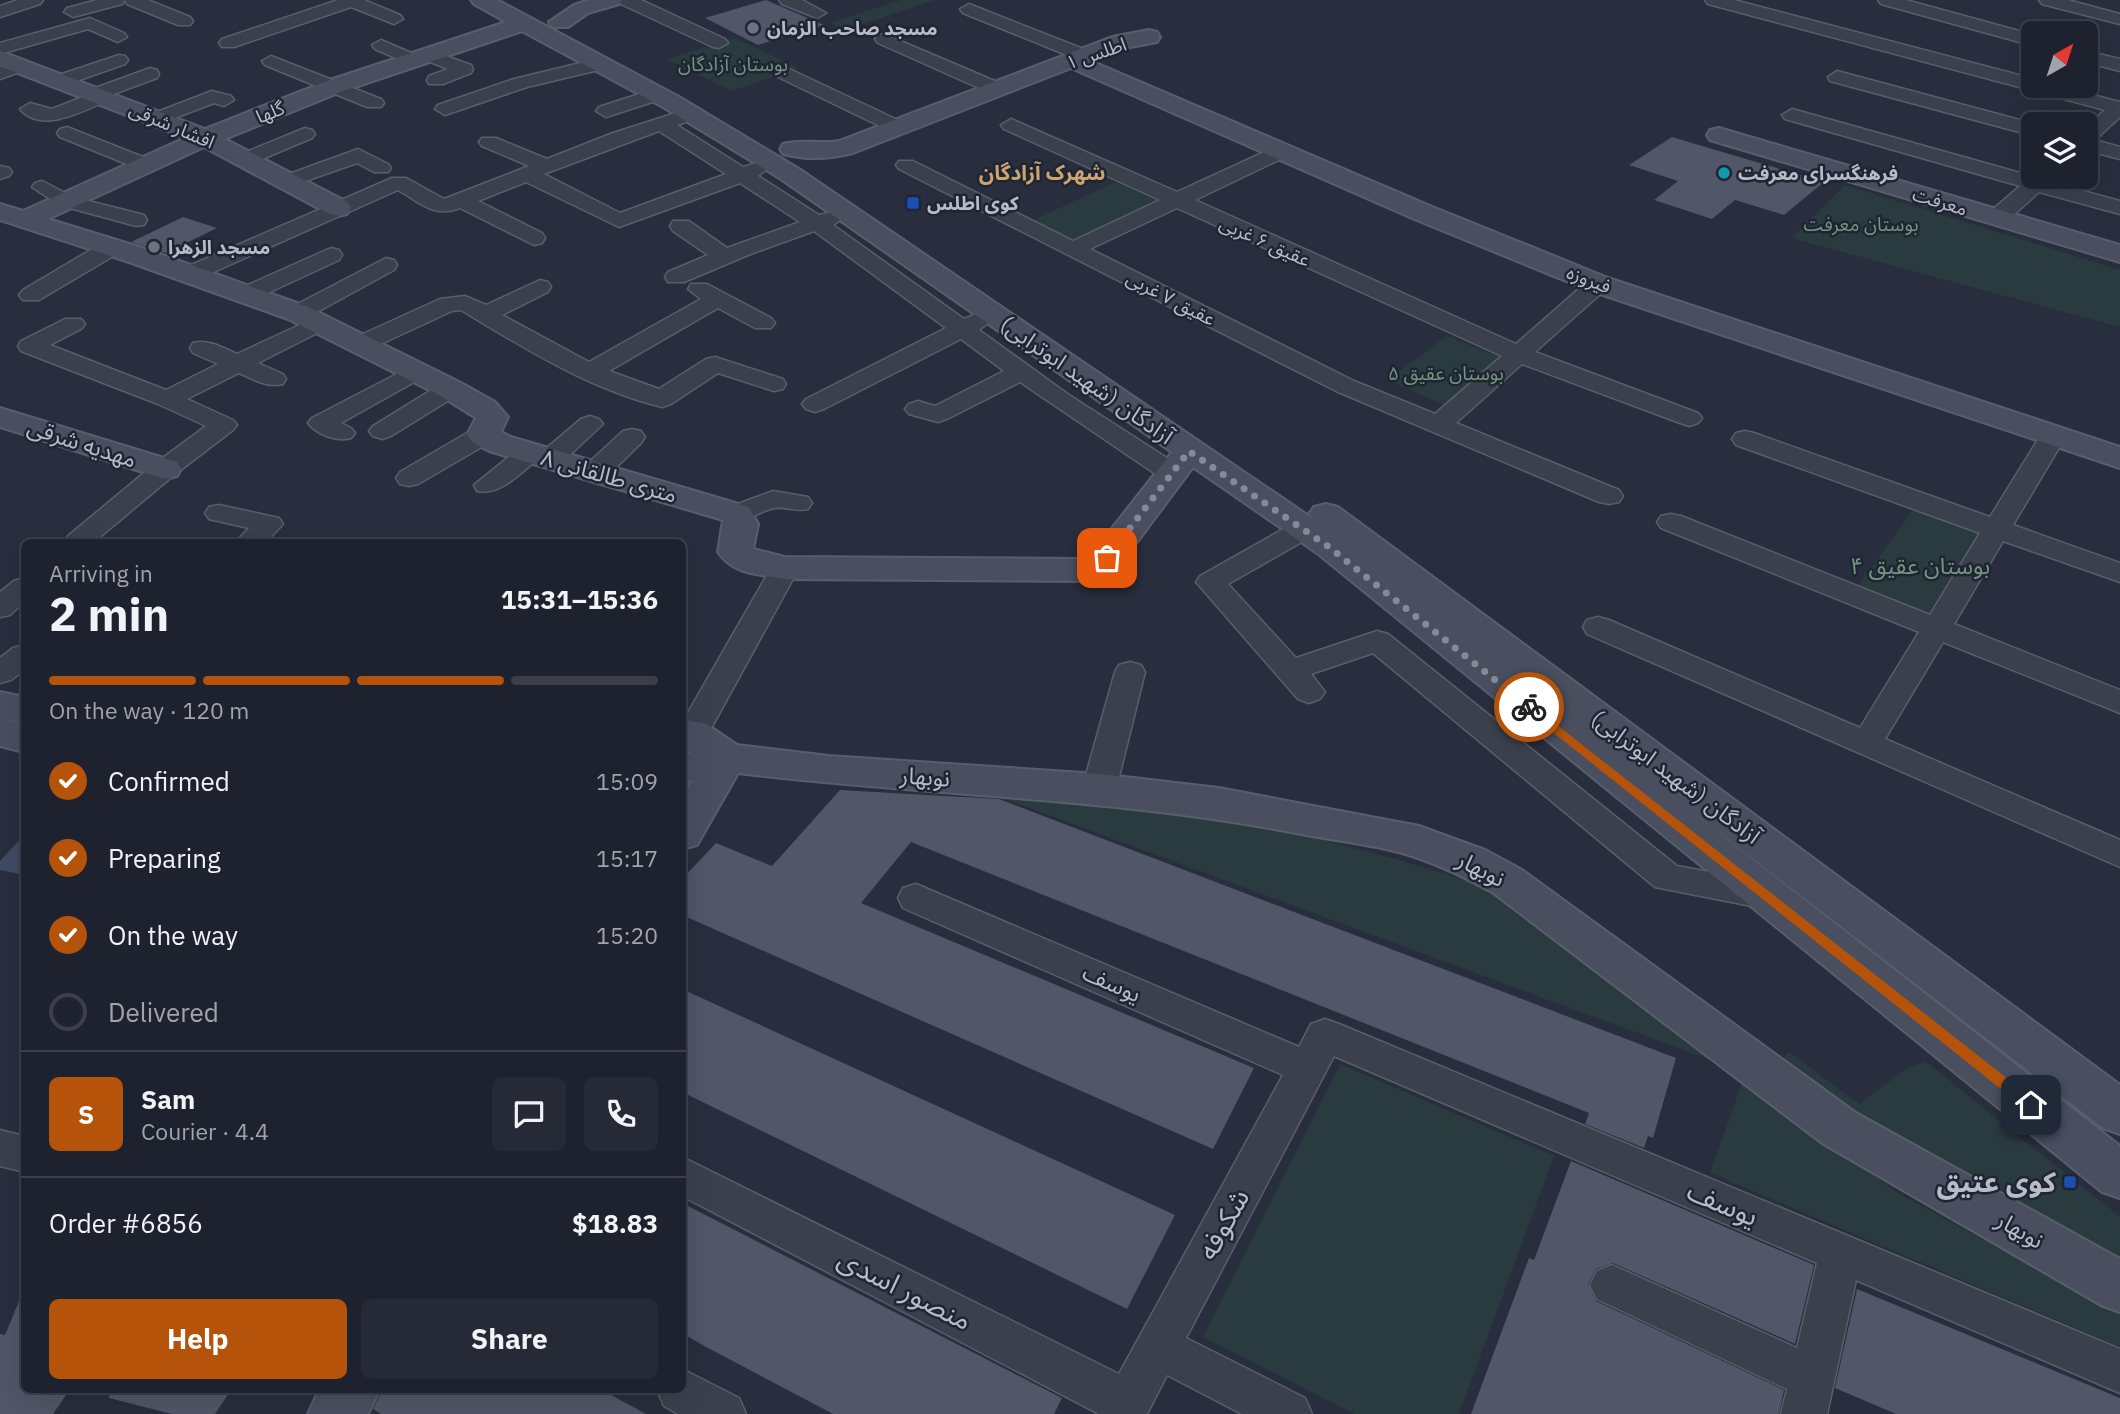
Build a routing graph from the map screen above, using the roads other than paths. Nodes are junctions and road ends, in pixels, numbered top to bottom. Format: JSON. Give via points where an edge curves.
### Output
{"nodes":[{"id":1,"x":34,"y":0,"type":"edge"},
{"id":2,"x":116,"y":0,"type":"edge"},
{"id":3,"x":133,"y":0,"type":"edge"},
{"id":4,"x":481,"y":0,"type":"edge"},
{"id":5,"x":586,"y":0,"type":"edge"},
{"id":6,"x":612,"y":0,"type":"edge"},
{"id":7,"x":627,"y":0,"type":"edge"},
{"id":8,"x":788,"y":0,"type":"edge"},
{"id":9,"x":1714,"y":0,"type":"edge"},
{"id":10,"x":1886,"y":0,"type":"edge"},
{"id":11,"x":2048,"y":0,"type":"edge"},
{"id":12,"x":353,"y":1,"type":"edge"},
{"id":13,"x":1920,"y":4,"type":"edge"},
{"id":14,"x":969,"y":9,"type":"dead end"},
{"id":15,"x":0,"y":12,"type":"edge"},
{"id":16,"x":73,"y":12,"type":"dead end"},
{"id":17,"x":533,"y":13,"type":"edge"},
{"id":18,"x":817,"y":13,"type":"dead end"},
{"id":19,"x":257,"y":16,"type":"dead end"},
{"id":20,"x":305,"y":17,"type":"junction"},
{"id":21,"x":394,"y":19,"type":"dead end"},
{"id":22,"x":2120,"y":19,"type":"edge"},
{"id":23,"x":184,"y":21,"type":"dead end"},
{"id":24,"x":282,"y":25,"type":"junction"},
{"id":25,"x":335,"y":29,"type":"dead end"},
{"id":26,"x":118,"y":37,"type":"dead end"},
{"id":27,"x":2021,"y":37,"type":"edge"},
{"id":28,"x":884,"y":39,"type":"dead end"},
{"id":29,"x":1855,"y":39,"type":"junction"},
{"id":30,"x":228,"y":43,"type":"dead end"},
{"id":31,"x":719,"y":43,"type":"dead end"},
{"id":32,"x":381,"y":44,"type":"dead end"},
{"id":33,"x":0,"y":49,"type":"edge"},
{"id":34,"x":420,"y":58,"type":"junction"},
{"id":35,"x":2098,"y":59,"type":"edge"},
{"id":36,"x":119,"y":60,"type":"dead end"},
{"id":37,"x":271,"y":61,"type":"dead end"},
{"id":38,"x":1082,"y":61,"type":"junction"},
{"id":39,"x":601,"y":64,"type":"junction"},
{"id":40,"x":2120,"y":65,"type":"edge"},
{"id":41,"x":6,"y":66,"type":"edge"},
{"id":42,"x":785,"y":73,"type":"dead end"},
{"id":43,"x":150,"y":74,"type":"dead end"},
{"id":44,"x":1837,"y":77,"type":"dead end"},
{"id":45,"x":436,"y":80,"type":"dead end"},
{"id":46,"x":57,"y":82,"type":"junction"},
{"id":47,"x":335,"y":86,"type":"junction"},
{"id":48,"x":997,"y":89,"type":"junction"},
{"id":49,"x":173,"y":92,"type":"dead end"},
{"id":50,"x":99,"y":95,"type":"junction"},
{"id":51,"x":224,"y":100,"type":"dead end"},
{"id":52,"x":374,"y":103,"type":"dead end"},
{"id":53,"x":673,"y":104,"type":"junction"},
{"id":54,"x":131,"y":108,"type":"junction"},
{"id":55,"x":2119,"y":108,"type":"edge"},
{"id":56,"x":30,"y":109,"type":"dead end"},
{"id":57,"x":606,"y":111,"type":"dead end"},
{"id":58,"x":454,"y":113,"type":"dead end"},
{"id":59,"x":1793,"y":115,"type":"dead end"},
{"id":60,"x":159,"y":118,"type":"junction"},
{"id":61,"x":1011,"y":125,"type":"dead end"},
{"id":62,"x":897,"y":127,"type":"junction"},
{"id":63,"x":2021,"y":127,"type":"edge"},
{"id":64,"x":2098,"y":127,"type":"edge"},
{"id":65,"x":67,"y":133,"type":"dead end"},
{"id":66,"x":305,"y":134,"type":"dead end"},
{"id":67,"x":1719,"y":135,"type":"dead end"},
{"id":68,"x":205,"y":138,"type":"junction"},
{"id":69,"x":489,"y":142,"type":"dead end"},
{"id":70,"x":2098,"y":147,"type":"edge"},
{"id":71,"x":1280,"y":152,"type":"junction"},
{"id":72,"x":2120,"y":153,"type":"edge"},
{"id":73,"x":246,"y":159,"type":"junction"},
{"id":74,"x":769,"y":162,"type":"junction"},
{"id":75,"x":146,"y":165,"type":"junction"},
{"id":76,"x":906,"y":165,"type":"dead end"},
{"id":77,"x":381,"y":168,"type":"dead end"},
{"id":78,"x":537,"y":170,"type":"junction"},
{"id":79,"x":838,"y":170,"type":"dead end"},
{"id":80,"x":2021,"y":175,"type":"edge"},
{"id":81,"x":288,"y":181,"type":"junction"},
{"id":82,"x":41,"y":187,"type":"dead end"},
{"id":83,"x":2029,"y":189,"type":"edge"},
{"id":84,"x":2065,"y":189,"type":"edge"},
{"id":85,"x":461,"y":200,"type":"junction"},
{"id":86,"x":66,"y":201,"type":"junction"},
{"id":87,"x":1176,"y":201,"type":"junction"},
{"id":88,"x":338,"y":208,"type":"junction"},
{"id":89,"x":2120,"y":208,"type":"edge"},
{"id":90,"x":12,"y":216,"type":"edge"},
{"id":91,"x":831,"y":218,"type":"junction"},
{"id":92,"x":1997,"y":218,"type":"junction"},
{"id":93,"x":136,"y":220,"type":"dead end"},
{"id":94,"x":261,"y":223,"type":"dead end"},
{"id":95,"x":681,"y":226,"type":"dead end"},
{"id":96,"x":281,"y":234,"type":"junction"},
{"id":97,"x":534,"y":239,"type":"dead end"},
{"id":98,"x":112,"y":247,"type":"junction"},
{"id":99,"x":1073,"y":249,"type":"junction"},
{"id":100,"x":2120,"y":254,"type":"edge"},
{"id":101,"x":331,"y":255,"type":"dead end"},
{"id":102,"x":724,"y":256,"type":"junction"},
{"id":103,"x":386,"y":265,"type":"dead end"},
{"id":104,"x":190,"y":274,"type":"junction"},
{"id":105,"x":363,"y":277,"type":"junction"},
{"id":106,"x":511,"y":282,"type":"dead end"},
{"id":107,"x":1598,"y":284,"type":"junction"},
{"id":108,"x":397,"y":286,"type":"dead end"},
{"id":109,"x":247,"y":294,"type":"junction"},
{"id":110,"x":31,"y":295,"type":"dead end"},
{"id":111,"x":718,"y":299,"type":"junction"},
{"id":112,"x":487,"y":314,"type":"junction"},
{"id":113,"x":309,"y":318,"type":"junction"},
{"id":114,"x":977,"y":321,"type":"junction"},
{"id":115,"x":763,"y":323,"type":"dead end"},
{"id":116,"x":73,"y":324,"type":"dead end"},
{"id":117,"x":361,"y":344,"type":"junction"},
{"id":118,"x":202,"y":348,"type":"dead end"},
{"id":119,"x":1520,"y":355,"type":"junction"},
{"id":120,"x":238,"y":364,"type":"junction"},
{"id":121,"x":416,"y":371,"type":"junction"},
{"id":122,"x":589,"y":372,"type":"junction"},
{"id":123,"x":1021,"y":372,"type":"junction"},
{"id":124,"x":274,"y":379,"type":"dead end"},
{"id":125,"x":774,"y":384,"type":"dead end"},
{"id":126,"x":450,"y":389,"type":"junction"},
{"id":127,"x":167,"y":399,"type":"junction"},
{"id":128,"x":815,"y":404,"type":"dead end"},
{"id":129,"x":918,"y":409,"type":"dead end"},
{"id":130,"x":0,"y":417,"type":"edge"},
{"id":131,"x":1689,"y":418,"type":"dead end"},
{"id":132,"x":590,"y":424,"type":"dead end"},
{"id":133,"x":1438,"y":425,"type":"junction"},
{"id":134,"x":382,"y":431,"type":"dead end"},
{"id":135,"x":342,"y":433,"type":"dead end"},
{"id":136,"x":483,"y":435,"type":"junction"},
{"id":137,"x":2053,"y":436,"type":"junction"},
{"id":138,"x":632,"y":437,"type":"dead end"},
{"id":139,"x":1745,"y":439,"type":"dead end"},
{"id":140,"x":540,"y":456,"type":"junction"},
{"id":141,"x":2120,"y":458,"type":"edge"},
{"id":142,"x":1181,"y":462,"type":"junction"},
{"id":143,"x":165,"y":469,"type":"junction"},
{"id":144,"x":594,"y":472,"type":"junction"},
{"id":145,"x":409,"y":478,"type":"dead end"},
{"id":146,"x":487,"y":485,"type":"dead end"},
{"id":147,"x":1609,"y":496,"type":"dead end"},
{"id":148,"x":798,"y":503,"type":"dead end"},
{"id":149,"x":219,"y":513,"type":"dead end"},
{"id":150,"x":737,"y":514,"type":"junction"},
{"id":151,"x":1671,"y":522,"type":"dead end"},
{"id":152,"x":1304,"y":529,"type":"junction"},
{"id":153,"x":1997,"y":529,"type":"junction"},
{"id":154,"x":82,"y":539,"type":"edge"},
{"id":155,"x":253,"y":539,"type":"edge"},
{"id":156,"x":785,"y":568,"type":"junction"},
{"id":157,"x":2120,"y":573,"type":"edge"},
{"id":158,"x":21,"y":590,"type":"edge"},
{"id":159,"x":1402,"y":607,"type":"junction"},
{"id":160,"x":0,"y":608,"type":"edge"},
{"id":161,"x":1598,"y":627,"type":"dead end"},
{"id":162,"x":1937,"y":628,"type":"junction"},
{"id":163,"x":1377,"y":641,"type":"junction"},
{"id":164,"x":21,"y":657,"type":"edge"},
{"id":165,"x":1130,"y":672,"type":"dead end"},
{"id":166,"x":0,"y":673,"type":"edge"},
{"id":167,"x":2120,"y":702,"type":"edge"},
{"id":168,"x":0,"y":705,"type":"edge"},
{"id":169,"x":21,"y":709,"type":"edge"},
{"id":170,"x":0,"y":732,"type":"edge"},
{"id":171,"x":21,"y":737,"type":"edge"},
{"id":172,"x":1866,"y":744,"type":"junction"},
{"id":173,"x":686,"y":745,"type":"edge"},
{"id":174,"x":727,"y":758,"type":"junction"},
{"id":175,"x":1099,"y":789,"type":"junction"},
{"id":176,"x":686,"y":827,"type":"edge"},
{"id":177,"x":2120,"y":853,"type":"edge"},
{"id":178,"x":1767,"y":895,"type":"junction"},
{"id":179,"x":916,"y":898,"type":"dead end"},
{"id":180,"x":2035,"y":1049,"type":"junction"},
{"id":181,"x":1317,"y":1052,"type":"junction"},
{"id":182,"x":1992,"y":1073,"type":"junction"},
{"id":183,"x":2120,"y":1113,"type":"edge"},
{"id":184,"x":0,"y":1148,"type":"edge"},
{"id":185,"x":21,"y":1153,"type":"edge"},
{"id":186,"x":2120,"y":1176,"type":"edge"},
{"id":187,"x":686,"y":1177,"type":"edge"},
{"id":188,"x":1841,"y":1253,"type":"junction"},
{"id":189,"x":1612,"y":1285,"type":"dead end"},
{"id":190,"x":2120,"y":1287,"type":"edge"},
{"id":191,"x":1157,"y":1346,"type":"junction"},
{"id":192,"x":2120,"y":1371,"type":"edge"},
{"id":193,"x":349,"y":1393,"type":"edge"},
{"id":194,"x":685,"y":1393,"type":"edge"},
{"id":195,"x":1808,"y":1396,"type":"edge"},
{"id":196,"x":1125,"y":1409,"type":"edge"},
{"id":197,"x":336,"y":1414,"type":"edge"},
{"id":198,"x":723,"y":1414,"type":"edge"},
{"id":199,"x":1289,"y":1414,"type":"edge"}],
"edges":[{"from":1,"to":15,"type":"street"},
{"from":2,"to":16,"type":"street"},
{"from":3,"to":23,"type":"street"},
{"from":4,"to":17,"type":"street","name":"آزادگان (شهید ابوترابی)"},
{"from":5,"to":17,"type":"street"},
{"from":6,"to":17,"type":"street","via":[[581,9]]},
{"from":7,"to":31,"type":"street"},
{"from":8,"to":18,"type":"street"},
{"from":9,"to":29,"type":"street"},
{"from":10,"to":13,"type":"street"},
{"from":11,"to":22,"type":"street"},
{"from":12,"to":20,"type":"street"},
{"from":12,"to":21,"type":"street"},
{"from":13,"to":27,"type":"street"},
{"from":13,"to":29,"type":"street"},
{"from":14,"to":38,"type":"street"},
{"from":17,"to":34,"type":"street","name":"گلها"},
{"from":17,"to":39,"type":"street","name":"آزادگان (شهید ابوترابی)"},
{"from":17,"to":53,"type":"street","name":"آزادگان (شهید ابوترابی)"},
{"from":19,"to":24,"type":"street"},
{"from":20,"to":24,"type":"street"},
{"from":20,"to":25,"type":"street"},
{"from":24,"to":30,"type":"street"},
{"from":26,"to":33,"type":"street","via":[[90,23]]},
{"from":28,"to":48,"type":"street"},
{"from":29,"to":55,"type":"street"},
{"from":32,"to":34,"type":"street"},
{"from":34,"to":45,"type":"street","via":[[464,69]]},
{"from":34,"to":47,"type":"street","name":"گلها"},
{"from":35,"to":40,"type":"street"},
{"from":36,"to":46,"type":"street"},
{"from":37,"to":47,"type":"street"},
{"from":38,"to":48,"type":"street","name":"اطلس ۱"},
{"from":38,"to":71,"type":"street","name":"فیروزه"},
{"from":38,"to":79,"type":"street","name":"اطلس ۱","via":[[859,153]]},
{"from":39,"to":53,"type":"street","name":"آزادگان (شهید ابوترابی)"},
{"from":39,"to":58,"type":"street","via":[[524,92],[501,81]]},
{"from":41,"to":46,"type":"street","name":"افشار شرقی"},
{"from":42,"to":62,"type":"street"},
{"from":43,"to":50,"type":"street"},
{"from":44,"to":63,"type":"street"},
{"from":46,"to":50,"type":"street","name":"افشار شرقی"},
{"from":47,"to":52,"type":"street"},
{"from":47,"to":68,"type":"street","name":"گلها"},
{"from":48,"to":62,"type":"street","name":"اطلس ۱"},
{"from":49,"to":54,"type":"street"},
{"from":50,"to":54,"type":"street","name":"افشار شرقی"},
{"from":50,"to":56,"type":"street","via":[[53,116]]},
{"from":51,"to":60,"type":"street","via":[[212,97]]},
{"from":53,"to":57,"type":"street"},
{"from":53,"to":74,"type":"street","name":"آزادگان (شهید ابوترابی)"},
{"from":53,"to":78,"type":"street"},
{"from":54,"to":60,"type":"street","name":"افشار شرقی"},
{"from":55,"to":64,"type":"street"},
{"from":59,"to":80,"type":"street"},
{"from":60,"to":68,"type":"street","name":"افشار شرقی"},
{"from":61,"to":87,"type":"street","name":"عقیق ۶ غربی"},
{"from":62,"to":74,"type":"street","name":"اطلس ۱","via":[[844,148]]},
{"from":65,"to":75,"type":"street"},
{"from":66,"to":73,"type":"street"},
{"from":67,"to":92,"type":"street","name":"معرفت"},
{"from":68,"to":73,"type":"street","name":"افشار شرقی"},
{"from":68,"to":75,"type":"street","name":"گلها"},
{"from":69,"to":78,"type":"street"},
{"from":70,"to":72,"type":"street"},
{"from":71,"to":87,"type":"street"},
{"from":71,"to":107,"type":"street","name":"فیروزه"},
{"from":73,"to":81,"type":"street","name":"افشار شرقی"},
{"from":74,"to":78,"type":"street","via":[[619,221]]},
{"from":74,"to":91,"type":"street","name":"آزادگان (شهید ابوترابی)"},
{"from":74,"to":180,"type":"street","name":"آزادگان (شهید ابوترابی)","via":[[1348,529]]},
{"from":75,"to":86,"type":"street","name":"گلها"},
{"from":76,"to":99,"type":"street","name":"عقیق ۷ غربی"},
{"from":77,"to":81,"type":"street","via":[[358,155]]},
{"from":78,"to":85,"type":"street"},
{"from":81,"to":88,"type":"street","name":"افشار شرقی"},
{"from":82,"to":86,"type":"street"},
{"from":83,"to":92,"type":"street"},
{"from":84,"to":89,"type":"street"},
{"from":85,"to":88,"type":"street","via":[[443,207],[399,183]]},
{"from":85,"to":97,"type":"street"},
{"from":86,"to":90,"type":"street","name":"گلها"},
{"from":86,"to":93,"type":"street"},
{"from":87,"to":99,"type":"street"},
{"from":87,"to":119,"type":"street","name":"عقیق ۶ غربی"},
{"from":88,"to":96,"type":"street"},
{"from":90,"to":98,"type":"street"},
{"from":91,"to":102,"type":"street"},
{"from":91,"to":114,"type":"street","name":"آزادگان (شهید ابوترابی)"},
{"from":92,"to":100,"type":"street","name":"معرفت"},
{"from":94,"to":96,"type":"street"},
{"from":95,"to":102,"type":"street"},
{"from":96,"to":104,"type":"street"},
{"from":98,"to":104,"type":"street"},
{"from":98,"to":110,"type":"street"},
{"from":99,"to":133,"type":"street","name":"عقیق ۷ غربی","via":[[1345,386]]},
{"from":101,"to":109,"type":"street"},
{"from":102,"to":111,"type":"street","via":[[676,277]]},
{"from":103,"to":105,"type":"street"},
{"from":104,"to":109,"type":"street"},
{"from":105,"to":108,"type":"street"},
{"from":105,"to":113,"type":"street"},
{"from":106,"to":112,"type":"street","via":[[550,292]]},
{"from":107,"to":119,"type":"street"},
{"from":107,"to":137,"type":"street","name":"فیروزه"},
{"from":109,"to":113,"type":"street"},
{"from":111,"to":115,"type":"street"},
{"from":111,"to":122,"type":"street"},
{"from":112,"to":117,"type":"street","via":[[465,303],[448,304]]},
{"from":112,"to":122,"type":"street"},
{"from":113,"to":117,"type":"street"},
{"from":113,"to":120,"type":"street"},
{"from":114,"to":123,"type":"street"},
{"from":114,"to":128,"type":"street"},
{"from":114,"to":142,"type":"street","name":"آزادگان (شهید ابوترابی)"},
{"from":116,"to":127,"type":"street","via":[[30,346]]},
{"from":117,"to":121,"type":"street"},
{"from":118,"to":120,"type":"street"},
{"from":119,"to":131,"type":"street","name":"عقیق ۶ غربی"},
{"from":119,"to":133,"type":"street"},
{"from":120,"to":124,"type":"street"},
{"from":120,"to":127,"type":"street"},
{"from":121,"to":126,"type":"street"},
{"from":121,"to":135,"type":"street","via":[[321,422]]},
{"from":122,"to":125,"type":"street","via":[[662,399],[715,364]]},
{"from":123,"to":129,"type":"street","via":[[938,414]]},
{"from":123,"to":142,"type":"street"},
{"from":126,"to":134,"type":"street"},
{"from":126,"to":136,"type":"street","via":[[492,417]]},
{"from":127,"to":143,"type":"street","via":[[223,425]]},
{"from":130,"to":143,"type":"street","name":"مهدیه شرقی"},
{"from":132,"to":140,"type":"street"},
{"from":133,"to":147,"type":"street","name":"عقیق ۷ غربی"},
{"from":136,"to":140,"type":"street","name":"۸ متری طالقانی"},
{"from":136,"to":145,"type":"street"},
{"from":137,"to":141,"type":"street","name":"فیروزه"},
{"from":137,"to":153,"type":"street"},
{"from":138,"to":144,"type":"street"},
{"from":139,"to":153,"type":"street"},
{"from":140,"to":144,"type":"street","name":"۸ متری طالقانی"},
{"from":140,"to":146,"type":"street"},
{"from":142,"to":152,"type":"street","name":"آزادگان (شهید ابوترابی)"},
{"from":142,"to":156,"type":"street","via":[[1107,558],[1087,569]]},
{"from":143,"to":154,"type":"street"},
{"from":144,"to":150,"type":"street","name":"۸ متری طالقانی"},
{"from":148,"to":150,"type":"street","via":[[772,499]]},
{"from":149,"to":155,"type":"street","via":[[269,524]]},
{"from":150,"to":156,"type":"street","via":[[741,524],[735,552],[747,561]]},
{"from":151,"to":162,"type":"street"},
{"from":152,"to":159,"type":"street","name":"آزادگان (شهید ابوترابی)"},
{"from":152,"to":163,"type":"street","via":[[1210,582],[1299,681]]},
{"from":153,"to":157,"type":"street"},
{"from":153,"to":162,"type":"street"},
{"from":156,"to":173,"type":"street"},
{"from":158,"to":160,"type":"street"},
{"from":159,"to":163,"type":"street"},
{"from":159,"to":178,"type":"street","name":"آزادگان (شهید ابوترابی)"},
{"from":161,"to":172,"type":"street"},
{"from":162,"to":167,"type":"street"},
{"from":162,"to":172,"type":"street"},
{"from":163,"to":178,"type":"street","via":[[1667,878]]},
{"from":164,"to":166,"type":"street"},
{"from":165,"to":175,"type":"street"},
{"from":168,"to":169,"type":"street"},
{"from":170,"to":171,"type":"street"},
{"from":172,"to":177,"type":"street"},
{"from":173,"to":174,"type":"street"},
{"from":174,"to":175,"type":"street","name":"نوبهار"},
{"from":174,"to":176,"type":"street"},
{"from":175,"to":190,"type":"street","name":"نوبهار","via":[[1219,803],[1419,842],[1470,861],[1507,881],[1839,1128]]},
{"from":178,"to":182,"type":"street","name":"آزادگان (شهید ابوترابی)"},
{"from":179,"to":181,"type":"street","name":"یوسف"},
{"from":180,"to":182,"type":"street"},
{"from":180,"to":183,"type":"street","name":"آزادگان (شهید ابوترابی)"},
{"from":181,"to":188,"type":"street","name":"یوسف"},
{"from":181,"to":191,"type":"street","name":"شکوفه"},
{"from":182,"to":186,"type":"street","name":"آزادگان (شهید ابوترابی)"},
{"from":184,"to":185,"type":"street"},
{"from":187,"to":196,"type":"street","name":"منصور اسدی"},
{"from":188,"to":192,"type":"street","name":"یوسف"},
{"from":188,"to":195,"type":"street"},
{"from":189,"to":195,"type":"street"},
{"from":191,"to":196,"type":"street","name":"شکوفه"},
{"from":191,"to":199,"type":"street"},
{"from":193,"to":197,"type":"street"},
{"from":194,"to":198,"type":"street"}]}
